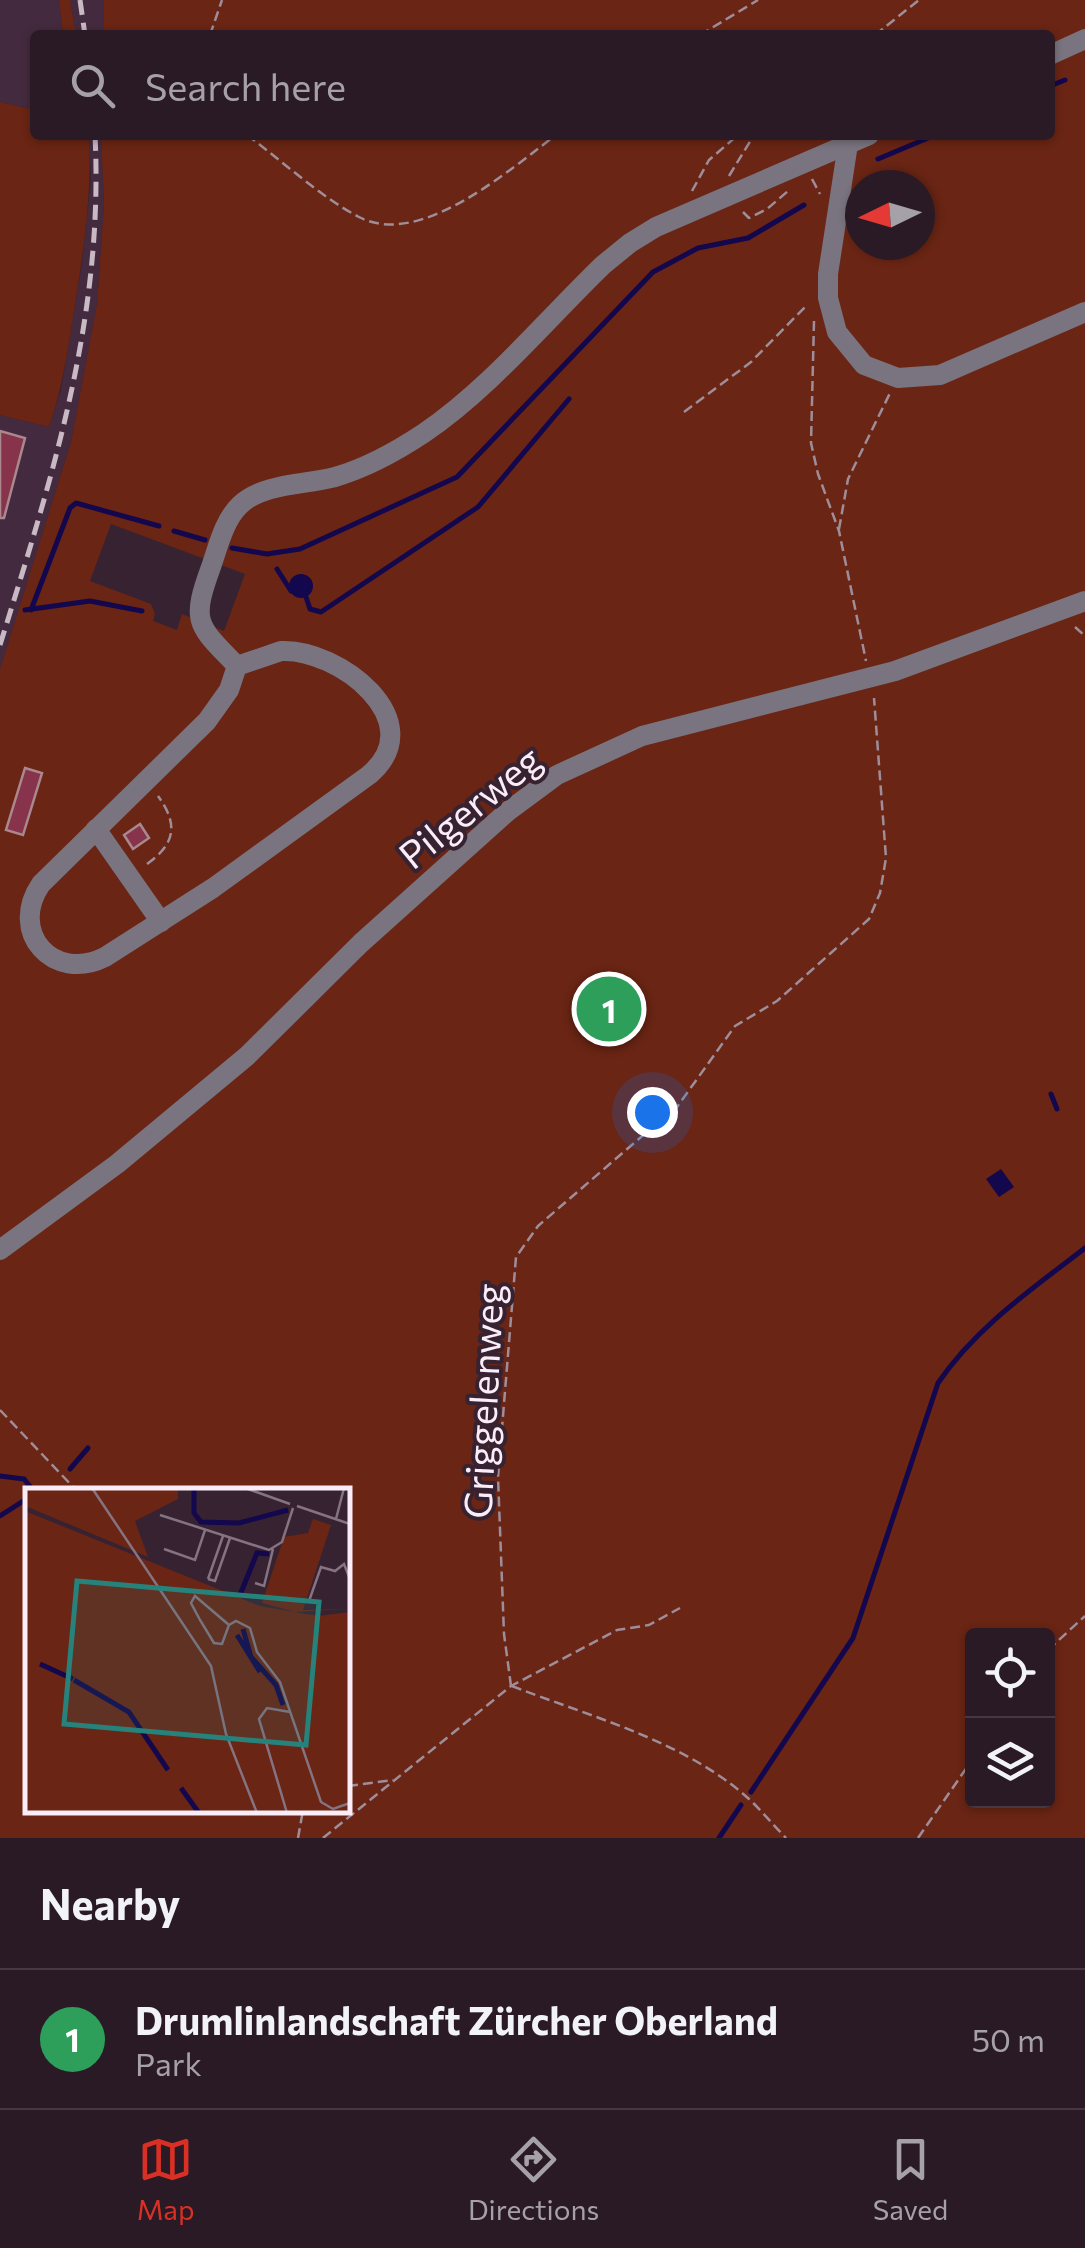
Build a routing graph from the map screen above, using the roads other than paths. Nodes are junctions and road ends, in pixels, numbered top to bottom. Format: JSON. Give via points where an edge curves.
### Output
{"nodes":[{"id":1,"x":1085,"y":40,"type":"edge"},
{"id":2,"x":1055,"y":53,"type":"edge"},
{"id":3,"x":857,"y":140,"type":"edge"},
{"id":4,"x":848,"y":144,"type":"junction"},
{"id":5,"x":1085,"y":312,"type":"edge"},
{"id":6,"x":1085,"y":601,"type":"edge"},
{"id":7,"x":237,"y":666,"type":"junction"},
{"id":8,"x":96,"y":829,"type":"junction"},
{"id":9,"x":160,"y":922,"type":"junction"},
{"id":10,"x":0,"y":1250,"type":"edge"}],
"edges":[{"from":1,"to":2,"type":"street"},
{"from":3,"to":4,"type":"street"},
{"from":4,"to":5,"type":"street","via":[[828,274],[830,310],[837,332],[872,370],[898,378],[940,375]]},
{"from":4,"to":7,"type":"street","via":[[806,168],[656,228],[616,253],[422,435],[355,470],[261,493],[239,506],[198,608],[204,630]]},
{"from":6,"to":10,"type":"street","name":"Pilgerweg","via":[[870,678],[642,736],[557,775],[375,931],[247,1056]]},
{"from":7,"to":8,"type":"street","via":[[214,713]]},
{"from":7,"to":9,"type":"street","via":[[290,650],[337,666],[382,708],[391,733],[388,751],[369,775]]},
{"from":8,"to":9,"type":"street"},
{"from":8,"to":9,"type":"street","via":[[34,893],[30,928],[41,948],[71,965],[94,962]]}]}
